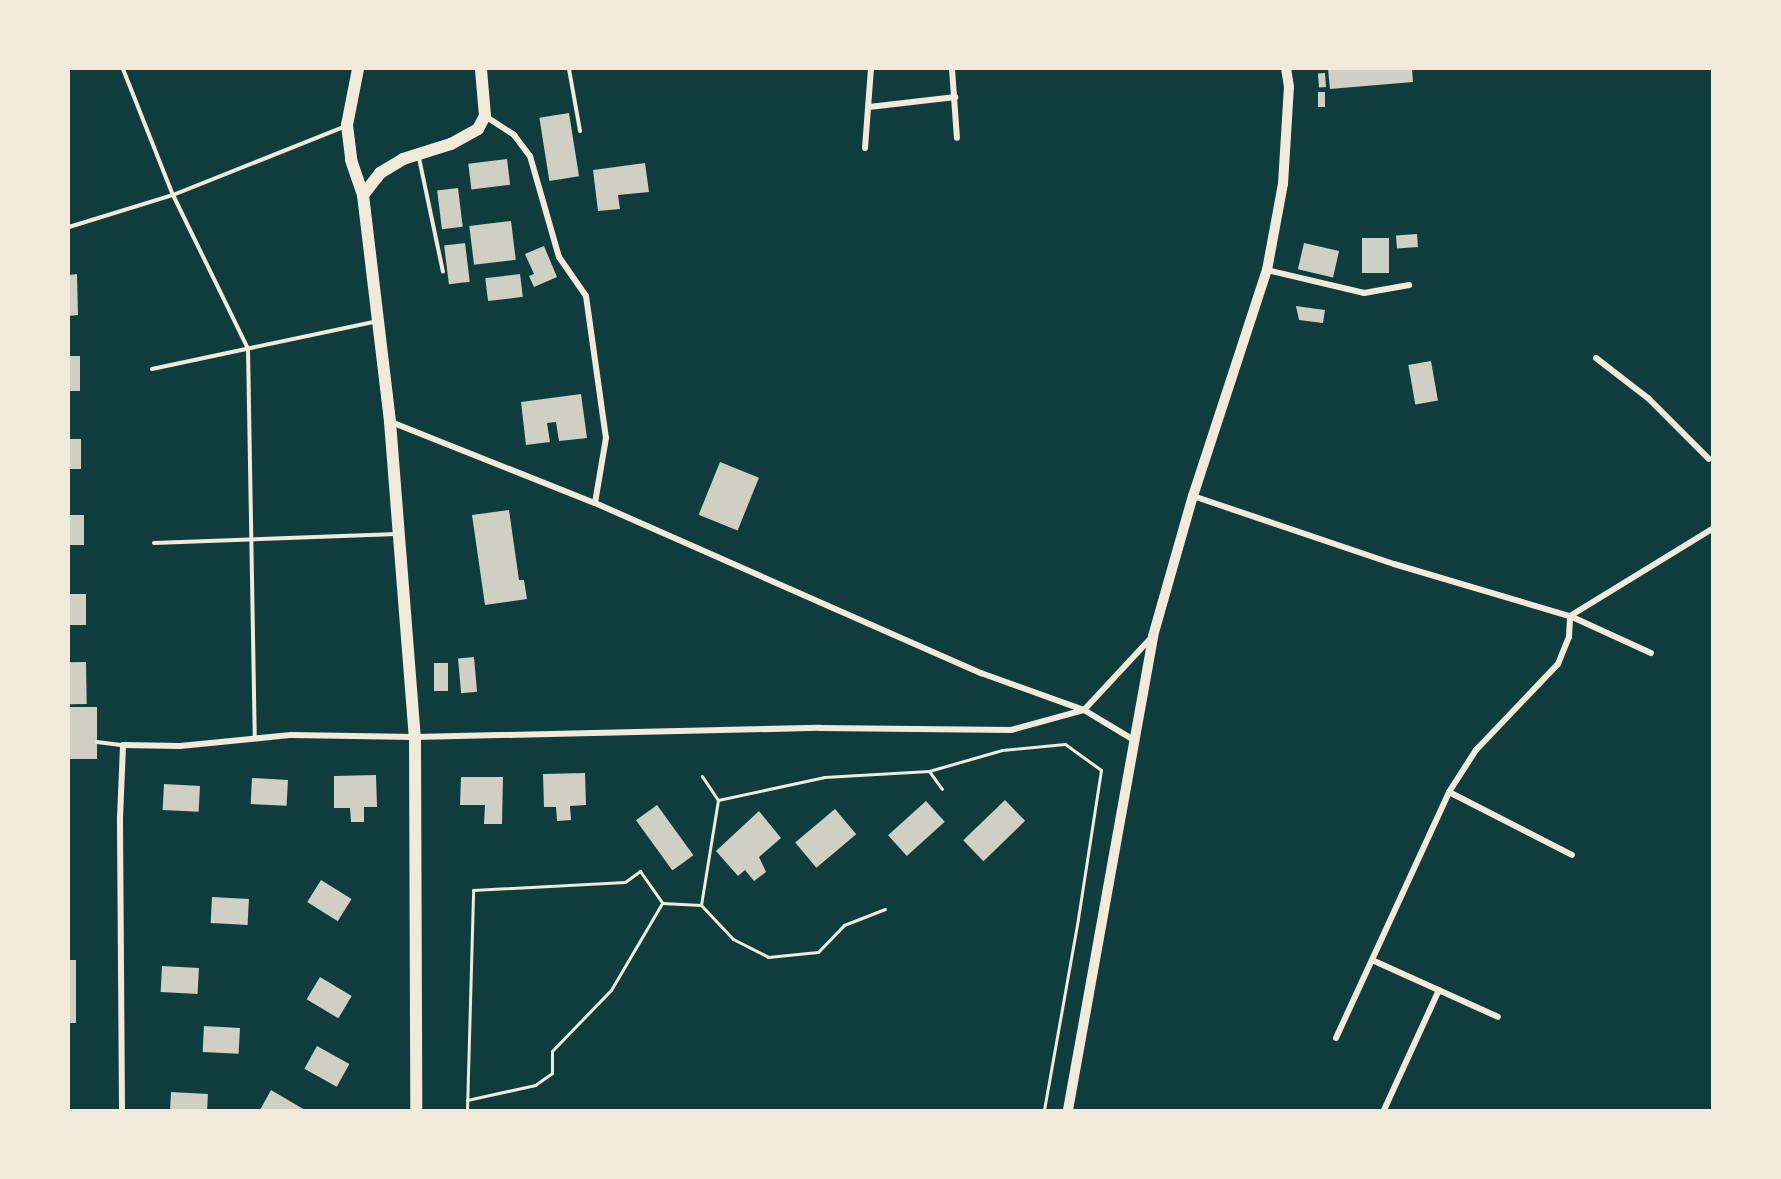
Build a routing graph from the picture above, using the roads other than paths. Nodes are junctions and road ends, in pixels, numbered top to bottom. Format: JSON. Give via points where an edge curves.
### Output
{"nodes":[{"id":1,"x":123,"y":69,"type":"edge"},
{"id":2,"x":358,"y":69,"type":"edge"},
{"id":3,"x":481,"y":69,"type":"edge"},
{"id":4,"x":569,"y":69,"type":"edge"},
{"id":5,"x":872,"y":69,"type":"edge"},
{"id":6,"x":952,"y":69,"type":"edge"},
{"id":7,"x":1286,"y":69,"type":"edge"},
{"id":8,"x":954,"y":98,"type":"junction"},
{"id":9,"x":869,"y":107,"type":"junction"},
{"id":10,"x":485,"y":116,"type":"junction"},
{"id":11,"x":347,"y":125,"type":"junction"},
{"id":12,"x":580,"y":131,"type":"dead end"},
{"id":13,"x":957,"y":138,"type":"dead end"},
{"id":14,"x":865,"y":148,"type":"dead end"},
{"id":15,"x":418,"y":154,"type":"junction"},
{"id":16,"x":173,"y":195,"type":"junction"},
{"id":17,"x":363,"y":195,"type":"junction"},
{"id":18,"x":69,"y":228,"type":"edge"},
{"id":19,"x":1267,"y":270,"type":"junction"},
{"id":20,"x":442,"y":272,"type":"dead end"},
{"id":21,"x":1409,"y":285,"type":"dead end"},
{"id":22,"x":377,"y":320,"type":"junction"},
{"id":23,"x":248,"y":349,"type":"junction"},
{"id":24,"x":1596,"y":358,"type":"dead end"},
{"id":25,"x":152,"y":369,"type":"dead end"},
{"id":26,"x":390,"y":422,"type":"junction"},
{"id":27,"x":1711,"y":460,"type":"edge"},
{"id":28,"x":1192,"y":496,"type":"junction"},
{"id":29,"x":594,"y":503,"type":"junction"},
{"id":30,"x":1712,"y":530,"type":"edge"},
{"id":31,"x":401,"y":533,"type":"junction"},
{"id":32,"x":252,"y":539,"type":"junction"},
{"id":33,"x":154,"y":543,"type":"dead end"},
{"id":34,"x":1570,"y":616,"type":"junction"},
{"id":35,"x":1153,"y":636,"type":"junction"},
{"id":36,"x":1651,"y":653,"type":"dead end"},
{"id":37,"x":1084,"y":710,"type":"junction"},
{"id":38,"x":415,"y":737,"type":"junction"},
{"id":39,"x":255,"y":739,"type":"junction"},
{"id":40,"x":1134,"y":740,"type":"junction"},
{"id":41,"x":97,"y":742,"type":"dead end"},
{"id":42,"x":123,"y":745,"type":"junction"},
{"id":43,"x":1449,"y":792,"type":"junction"},
{"id":44,"x":1572,"y":855,"type":"dead end"},
{"id":45,"x":1372,"y":960,"type":"junction"},
{"id":46,"x":1439,"y":990,"type":"junction"},
{"id":47,"x":1498,"y":1017,"type":"dead end"},
{"id":48,"x":1336,"y":1038,"type":"dead end"},
{"id":49,"x":122,"y":1110,"type":"edge"},
{"id":50,"x":416,"y":1110,"type":"edge"},
{"id":51,"x":1068,"y":1110,"type":"edge"},
{"id":52,"x":1384,"y":1110,"type":"edge"}],
"edges":[{"from":1,"to":16,"type":"lane"},
{"from":2,"to":11,"type":"main road"},
{"from":3,"to":10,"type":"main road"},
{"from":4,"to":12,"type":"lane"},
{"from":5,"to":9,"type":"street"},
{"from":6,"to":8,"type":"street"},
{"from":7,"to":19,"type":"street","via":[[1289,87],[1283,184]]},
{"from":8,"to":9,"type":"street"},
{"from":8,"to":13,"type":"street"},
{"from":9,"to":14,"type":"street"},
{"from":10,"to":15,"type":"main road","via":[[478,129],[467,137]]},
{"from":10,"to":29,"type":"street","via":[[514,135],[530,156],[559,257],[586,296],[606,438]]},
{"from":11,"to":16,"type":"lane"},
{"from":11,"to":17,"type":"main road","via":[[351,160]]},
{"from":15,"to":17,"type":"main road","via":[[380,172]]},
{"from":15,"to":20,"type":"lane"},
{"from":16,"to":18,"type":"lane"},
{"from":16,"to":23,"type":"lane"},
{"from":17,"to":22,"type":"main road"},
{"from":19,"to":21,"type":"street","via":[[1364,293]]},
{"from":19,"to":28,"type":"street"},
{"from":22,"to":23,"type":"lane"},
{"from":22,"to":26,"type":"main road"},
{"from":23,"to":25,"type":"lane"},
{"from":23,"to":32,"type":"lane"},
{"from":24,"to":27,"type":"street","via":[[1648,398]]},
{"from":26,"to":29,"type":"street"},
{"from":26,"to":31,"type":"main road"},
{"from":28,"to":34,"type":"street","via":[[1394,564]]},
{"from":28,"to":35,"type":"street"},
{"from":29,"to":37,"type":"street","via":[[981,673]]},
{"from":30,"to":34,"type":"street"},
{"from":31,"to":32,"type":"lane"},
{"from":31,"to":38,"type":"main road"},
{"from":32,"to":33,"type":"lane"},
{"from":32,"to":39,"type":"lane"},
{"from":34,"to":36,"type":"street"},
{"from":34,"to":43,"type":"street","via":[[1569,637],[1558,664],[1476,750]]},
{"from":35,"to":37,"type":"street"},
{"from":35,"to":40,"type":"street"},
{"from":37,"to":38,"type":"street","via":[[1011,730],[820,728]]},
{"from":37,"to":40,"type":"street"},
{"from":38,"to":39,"type":"street","via":[[291,735]]},
{"from":38,"to":50,"type":"main road"},
{"from":39,"to":42,"type":"street","via":[[180,746]]},
{"from":40,"to":51,"type":"street"},
{"from":41,"to":42,"type":"lane"},
{"from":42,"to":49,"type":"street"},
{"from":43,"to":44,"type":"street"},
{"from":43,"to":45,"type":"street"},
{"from":45,"to":46,"type":"street"},
{"from":45,"to":48,"type":"street"},
{"from":46,"to":47,"type":"street"},
{"from":46,"to":52,"type":"street"}]}
